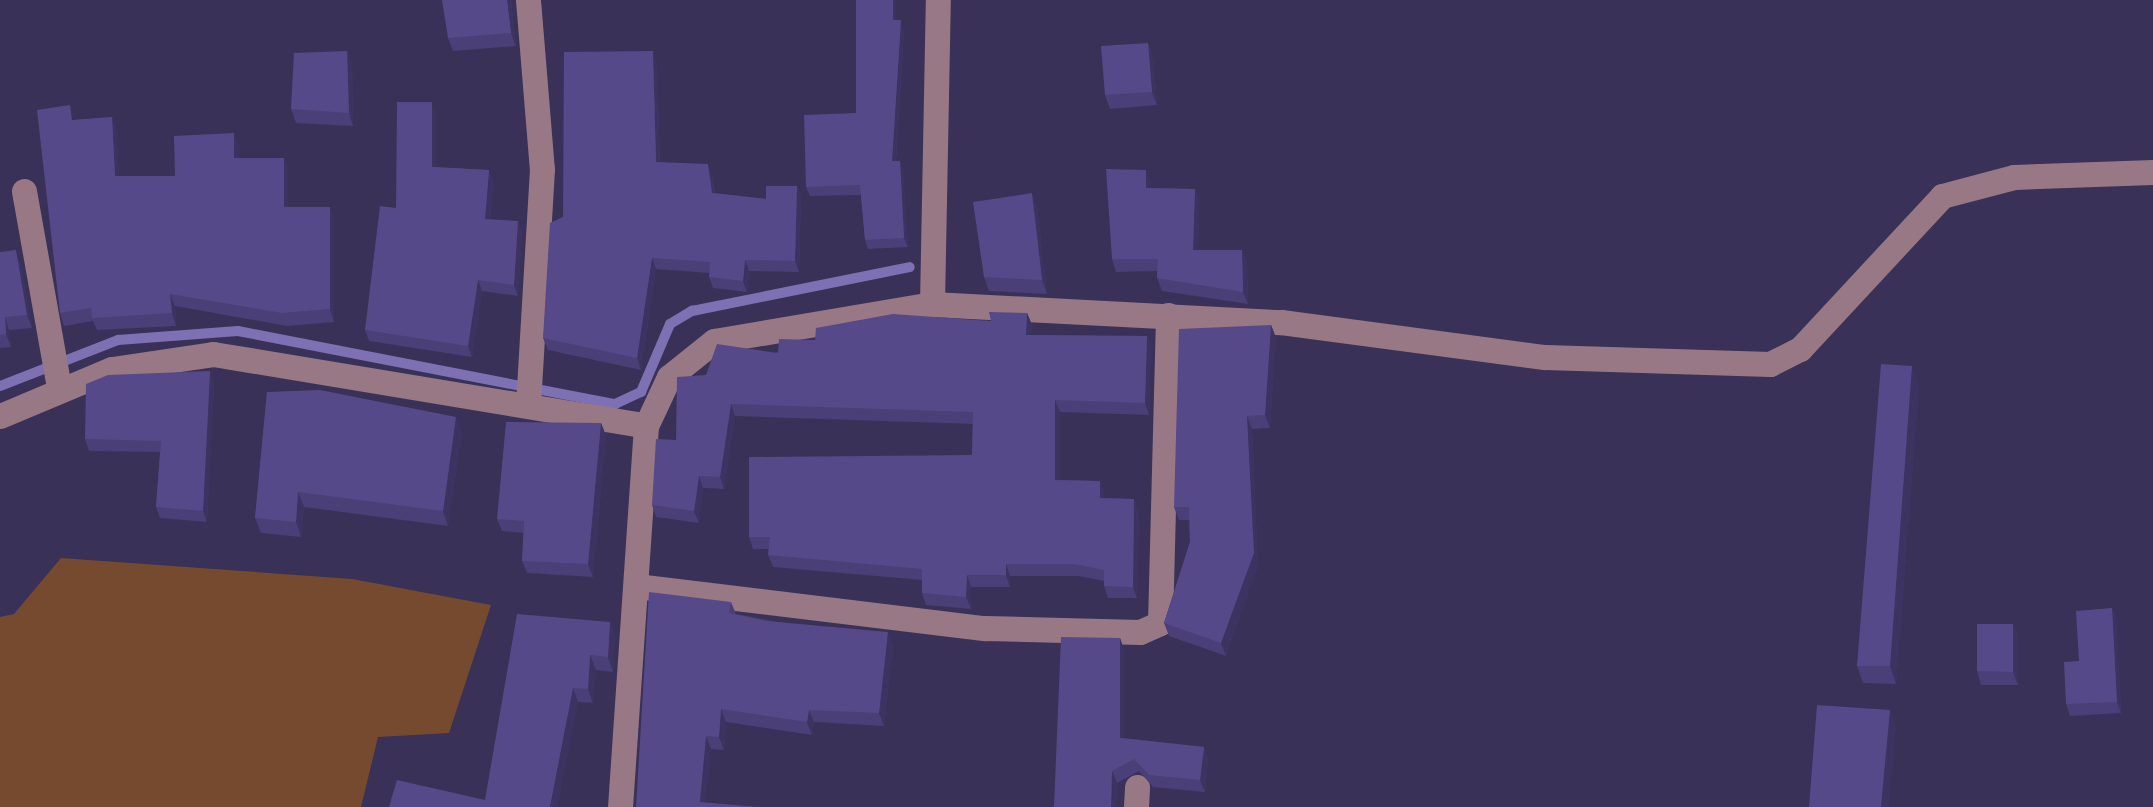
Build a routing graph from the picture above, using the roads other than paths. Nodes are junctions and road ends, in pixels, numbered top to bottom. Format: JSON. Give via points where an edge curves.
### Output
{"nodes":[{"id":1,"x":528,"y":0,"type":"edge"},
{"id":2,"x":938,"y":0,"type":"edge"},
{"id":3,"x":2153,"y":172,"type":"edge"},
{"id":4,"x":24,"y":191,"type":"dead end"},
{"id":5,"x":932,"y":304,"type":"junction"},
{"id":6,"x":1168,"y":315,"type":"junction"},
{"id":7,"x":59,"y":388,"type":"junction"},
{"id":8,"x":528,"y":405,"type":"junction"},
{"id":9,"x":0,"y":416,"type":"edge"},
{"id":10,"x":646,"y":426,"type":"junction"},
{"id":11,"x":636,"y":586,"type":"junction"},
{"id":12,"x":620,"y":807,"type":"edge"}],
"edges":[{"from":1,"to":8,"type":"street","via":[[542,150],[541,296]]},
{"from":2,"to":5,"type":"street"},
{"from":3,"to":6,"type":"street","via":[[2014,177],[1942,196],[1800,349],[1770,364],[1545,358]]},
{"from":4,"to":7,"type":"street"},
{"from":5,"to":6,"type":"street"},
{"from":5,"to":10,"type":"street","via":[[714,341],[669,376]]},
{"from":6,"to":11,"type":"street","via":[[1160,623],[1140,632],[985,628]]},
{"from":7,"to":8,"type":"street","via":[[154,358],[213,354]]},
{"from":7,"to":9,"type":"street"},
{"from":8,"to":10,"type":"street"},
{"from":10,"to":11,"type":"street"},
{"from":11,"to":12,"type":"street"}]}
